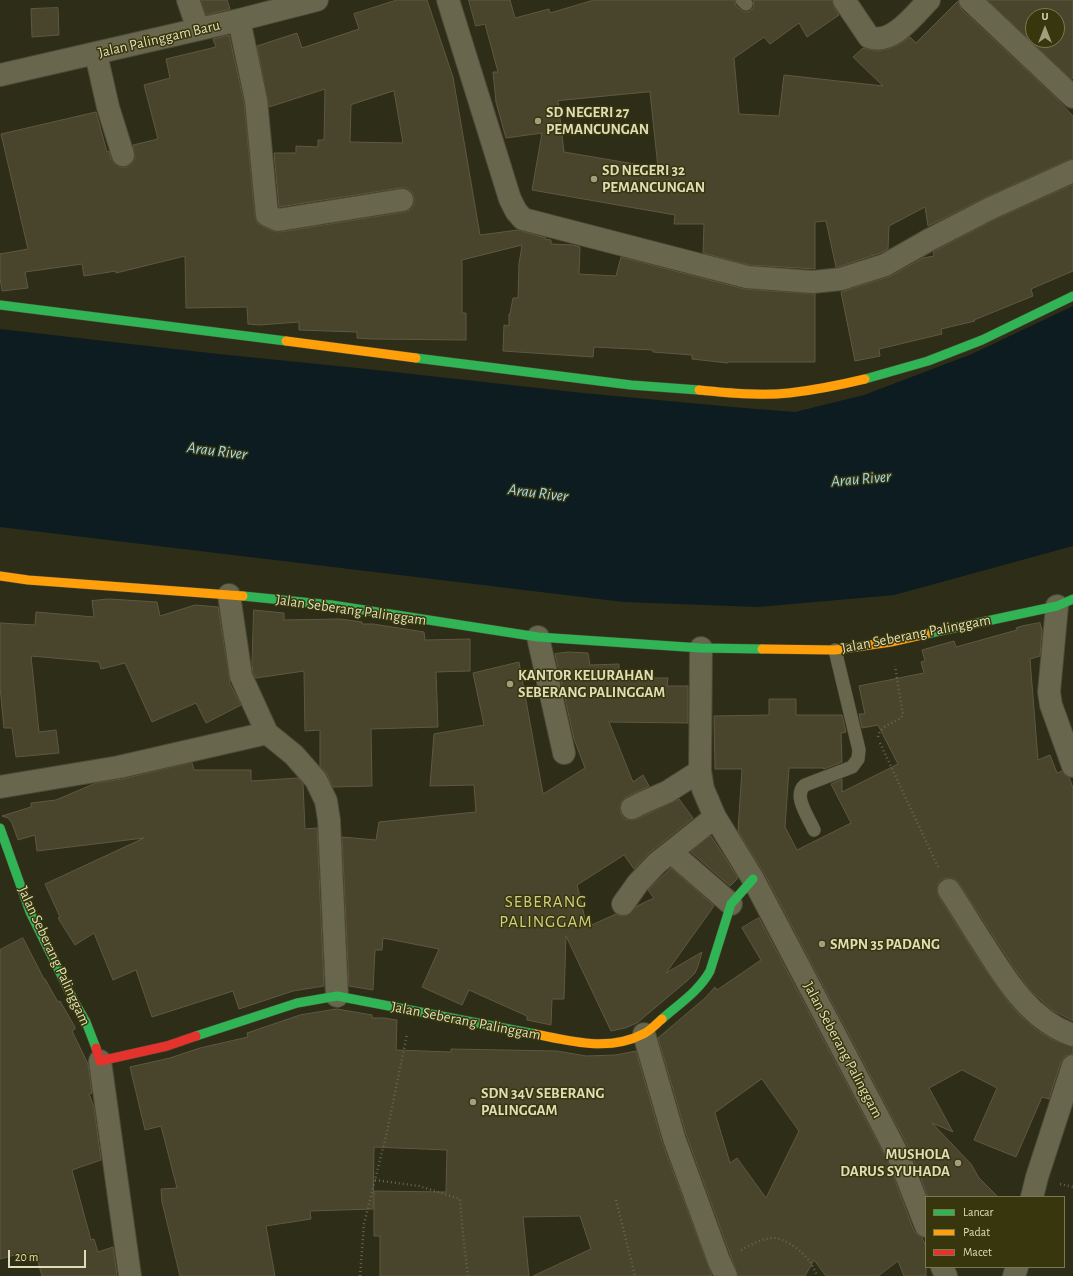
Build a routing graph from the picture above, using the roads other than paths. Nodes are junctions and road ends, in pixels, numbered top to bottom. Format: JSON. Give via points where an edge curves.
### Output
{"nodes":[{"id":1,"x":188,"y":0,"type":"edge"},
{"id":2,"x":317,"y":0,"type":"edge"},
{"id":3,"x":448,"y":0,"type":"edge"},
{"id":4,"x":844,"y":0,"type":"edge"},
{"id":5,"x":929,"y":0,"type":"edge"},
{"id":6,"x":970,"y":0,"type":"edge"},
{"id":7,"x":239,"y":20,"type":"junction"},
{"id":8,"x":198,"y":29,"type":"junction"},
{"id":9,"x":96,"y":54,"type":"junction"},
{"id":10,"x":0,"y":75,"type":"edge"},
{"id":11,"x":1073,"y":97,"type":"edge"},
{"id":12,"x":123,"y":155,"type":"dead end"},
{"id":13,"x":1073,"y":171,"type":"edge"},
{"id":14,"x":402,"y":200,"type":"dead end"},
{"id":15,"x":1073,"y":296,"type":"edge"},
{"id":16,"x":0,"y":305,"type":"edge"},
{"id":17,"x":0,"y":576,"type":"edge"},
{"id":18,"x":228,"y":595,"type":"junction"},
{"id":19,"x":1065,"y":603,"type":"edge"},
{"id":20,"x":538,"y":638,"type":"junction"},
{"id":21,"x":701,"y":648,"type":"junction"},
{"id":22,"x":835,"y":650,"type":"junction"},
{"id":23,"x":267,"y":733,"type":"junction"},
{"id":24,"x":564,"y":753,"type":"dead end"},
{"id":25,"x":1073,"y":766,"type":"edge"},
{"id":26,"x":700,"y":771,"type":"junction"},
{"id":27,"x":0,"y":787,"type":"edge"},
{"id":28,"x":632,"y":808,"type":"dead end"},
{"id":29,"x":715,"y":817,"type":"junction"},
{"id":30,"x":0,"y":828,"type":"edge"},
{"id":31,"x":814,"y":830,"type":"dead end"},
{"id":32,"x":671,"y":852,"type":"junction"},
{"id":33,"x":753,"y":879,"type":"junction"},
{"id":34,"x":949,"y":890,"type":"road end"},
{"id":35,"x":623,"y":904,"type":"dead end"},
{"id":36,"x":731,"y":904,"type":"junction"},
{"id":37,"x":338,"y":996,"type":"junction"},
{"id":38,"x":644,"y":1034,"type":"junction"},
{"id":39,"x":1073,"y":1035,"type":"edge"},
{"id":40,"x":100,"y":1061,"type":"junction"},
{"id":41,"x":1073,"y":1066,"type":"edge"},
{"id":42,"x":1032,"y":1196,"type":"edge"},
{"id":43,"x":925,"y":1223,"type":"edge"},
{"id":44,"x":723,"y":1268,"type":"edge"},
{"id":45,"x":130,"y":1276,"type":"edge"}],
"edges":[{"from":1,"to":8,"type":"street"},
{"from":2,"to":7,"type":"street","name":"Jalan Palinggam Baru"},
{"from":3,"to":13,"type":"street","via":[[510,199],[523,219],[747,277],[813,282],[841,279],[885,265],[991,208]]},
{"from":4,"to":5,"type":"street","via":[[869,37],[874,39],[892,35]]},
{"from":6,"to":11,"type":"street"},
{"from":7,"to":8,"type":"street","name":"Jalan Palinggam Baru"},
{"from":7,"to":14,"type":"street","via":[[256,100],[267,215],[278,220]]},
{"from":8,"to":9,"type":"street","name":"Jalan Palinggam Baru"},
{"from":9,"to":10,"type":"street","name":"Jalan Palinggam Baru"},
{"from":9,"to":12,"type":"street","via":[[108,107]]},
{"from":15,"to":16,"type":"street","via":[[982,340],[899,370],[788,393],[748,394],[631,385]]},
{"from":17,"to":18,"type":"street","name":"Jalan Seberang Palinggam"},
{"from":18,"to":20,"type":"street","name":"Jalan Seberang Palinggam","via":[[332,605]]},
{"from":18,"to":23,"type":"street","via":[[241,676]]},
{"from":19,"to":22,"type":"street","name":"Jalan Seberang Palinggam","via":[[890,642]]},
{"from":19,"to":25,"type":"street","name":"Jalan Seberang Palinggam","via":[[1049,692],[1051,705]]},
{"from":20,"to":21,"type":"street","name":"Jalan Seberang Palinggam"},
{"from":20,"to":24,"type":"street"},
{"from":21,"to":22,"type":"street","name":"Jalan Seberang Palinggam"},
{"from":21,"to":26,"type":"street","name":"Jalan Seberang Palinggam"},
{"from":22,"to":31,"type":"lane","via":[[859,750],[858,759],[852,767],[802,787],[801,801]]},
{"from":23,"to":27,"type":"street","via":[[119,767]]},
{"from":23,"to":37,"type":"street","via":[[294,755],[316,780],[326,801]]},
{"from":26,"to":28,"type":"street","via":[[674,788]]},
{"from":26,"to":29,"type":"street","name":"Jalan Seberang Palinggam","via":[[703,789]]},
{"from":29,"to":32,"type":"street"},
{"from":29,"to":33,"type":"street","name":"Jalan Seberang Palinggam"},
{"from":30,"to":40,"type":"street","name":"Jalan Seberang Palinggam","via":[[30,912],[86,1022]]},
{"from":32,"to":35,"type":"street","via":[[647,873]]},
{"from":32,"to":36,"type":"street"},
{"from":33,"to":36,"type":"street","name":"Jalan Seberang Palinggam"},
{"from":33,"to":43,"type":"street","name":"Jalan Seberang Palinggam","via":[[899,1157]]},
{"from":34,"to":39,"type":"street","via":[[1004,977],[1025,1002],[1055,1027]]},
{"from":36,"to":38,"type":"street","name":"Jalan Seberang Palinggam","via":[[705,980]]},
{"from":37,"to":38,"type":"street","name":"Jalan Seberang Palinggam","via":[[586,1044],[615,1043]]},
{"from":37,"to":40,"type":"street","name":"Jalan Seberang Palinggam","via":[[297,1003],[167,1046]]},
{"from":38,"to":44,"type":"street","via":[[674,1138]]},
{"from":40,"to":45,"type":"street","name":"Jalan Seberang Palinggam"},
{"from":41,"to":42,"type":"street"}]}
